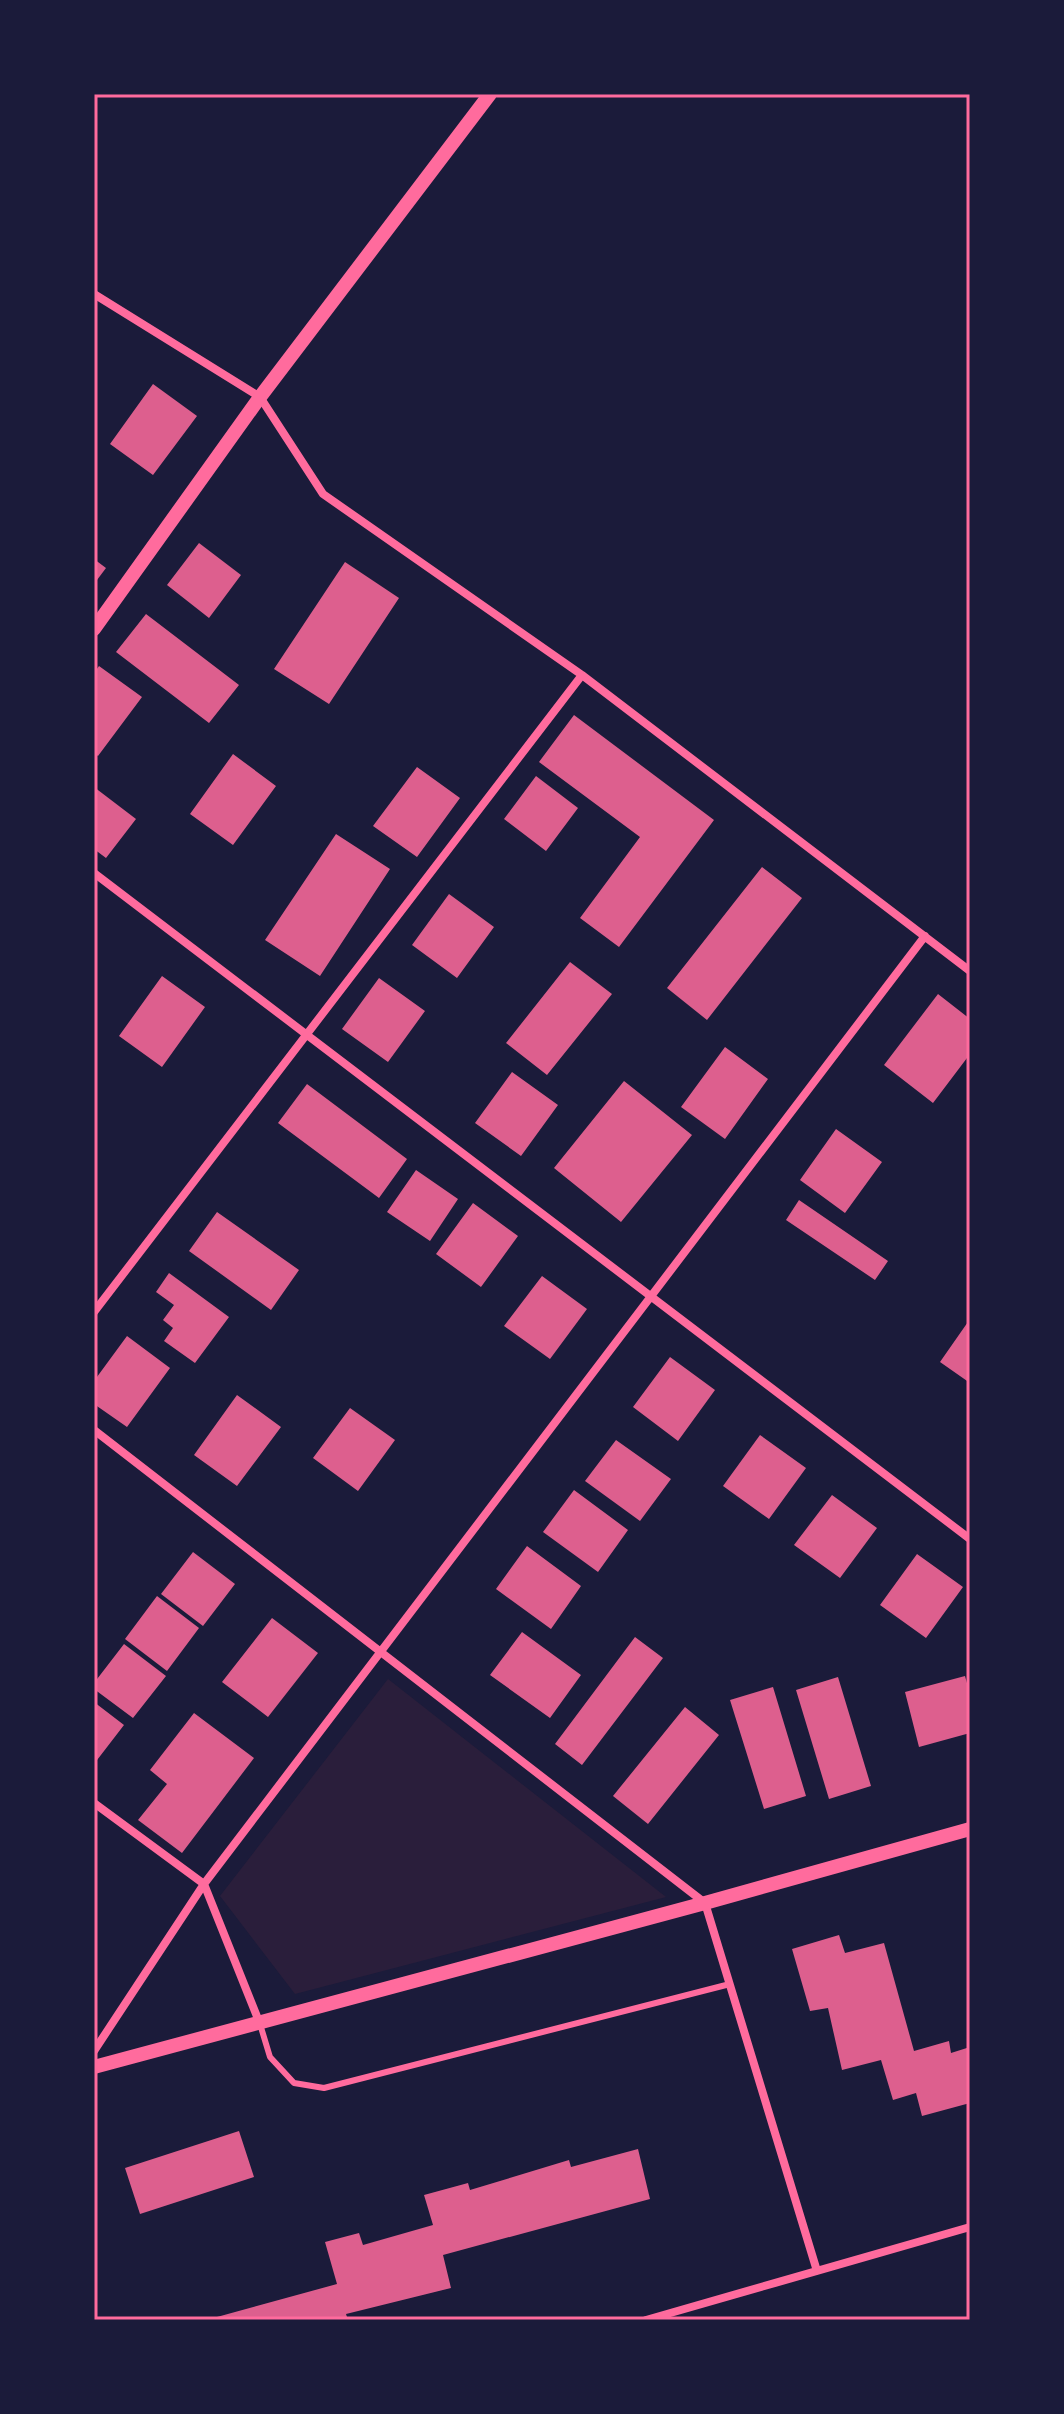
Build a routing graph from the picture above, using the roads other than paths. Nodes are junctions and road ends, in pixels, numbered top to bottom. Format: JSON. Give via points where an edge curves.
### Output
{"nodes":[{"id":1,"x":490,"y":94,"type":"edge"},
{"id":2,"x":94,"y":294,"type":"edge"},
{"id":3,"x":260,"y":397,"type":"junction"},
{"id":4,"x":94,"y":629,"type":"edge"},
{"id":5,"x":582,"y":675,"type":"junction"},
{"id":6,"x":94,"y":873,"type":"edge"},
{"id":7,"x":925,"y":936,"type":"junction"},
{"id":8,"x":970,"y":971,"type":"edge"},
{"id":9,"x":306,"y":1034,"type":"junction"},
{"id":10,"x":651,"y":1297,"type":"junction"},
{"id":11,"x":94,"y":1312,"type":"edge"},
{"id":12,"x":94,"y":1430,"type":"edge"},
{"id":13,"x":970,"y":1539,"type":"edge"},
{"id":14,"x":381,"y":1652,"type":"junction"},
{"id":15,"x":94,"y":1803,"type":"edge"},
{"id":16,"x":970,"y":1829,"type":"edge"},
{"id":17,"x":204,"y":1884,"type":"junction"},
{"id":18,"x":705,"y":1903,"type":"junction"},
{"id":19,"x":730,"y":1984,"type":"junction"},
{"id":20,"x":260,"y":2024,"type":"junction"},
{"id":21,"x":94,"y":2051,"type":"edge"},
{"id":22,"x":94,"y":2067,"type":"edge"},
{"id":23,"x":970,"y":2227,"type":"edge"},
{"id":24,"x":817,"y":2271,"type":"junction"},
{"id":25,"x":649,"y":2319,"type":"edge"}],
"edges":[{"from":1,"to":3,"type":"street"},
{"from":2,"to":3,"type":"street"},
{"from":3,"to":4,"type":"street"},
{"from":3,"to":5,"type":"street","via":[[323,494]]},
{"from":5,"to":7,"type":"street"},
{"from":5,"to":9,"type":"street"},
{"from":6,"to":9,"type":"street"},
{"from":7,"to":8,"type":"street"},
{"from":7,"to":10,"type":"street"},
{"from":9,"to":10,"type":"street"},
{"from":9,"to":11,"type":"street"},
{"from":10,"to":13,"type":"street"},
{"from":10,"to":14,"type":"street"},
{"from":12,"to":14,"type":"street"},
{"from":14,"to":17,"type":"street"},
{"from":14,"to":18,"type":"street"},
{"from":15,"to":17,"type":"street"},
{"from":16,"to":18,"type":"street"},
{"from":17,"to":20,"type":"street"},
{"from":17,"to":21,"type":"street"},
{"from":18,"to":19,"type":"street"},
{"from":18,"to":20,"type":"street"},
{"from":19,"to":20,"type":"lane","via":[[324,2088],[294,2083],[270,2057]]},
{"from":19,"to":24,"type":"street"},
{"from":20,"to":22,"type":"street"},
{"from":23,"to":24,"type":"street"},
{"from":24,"to":25,"type":"street"}]}
